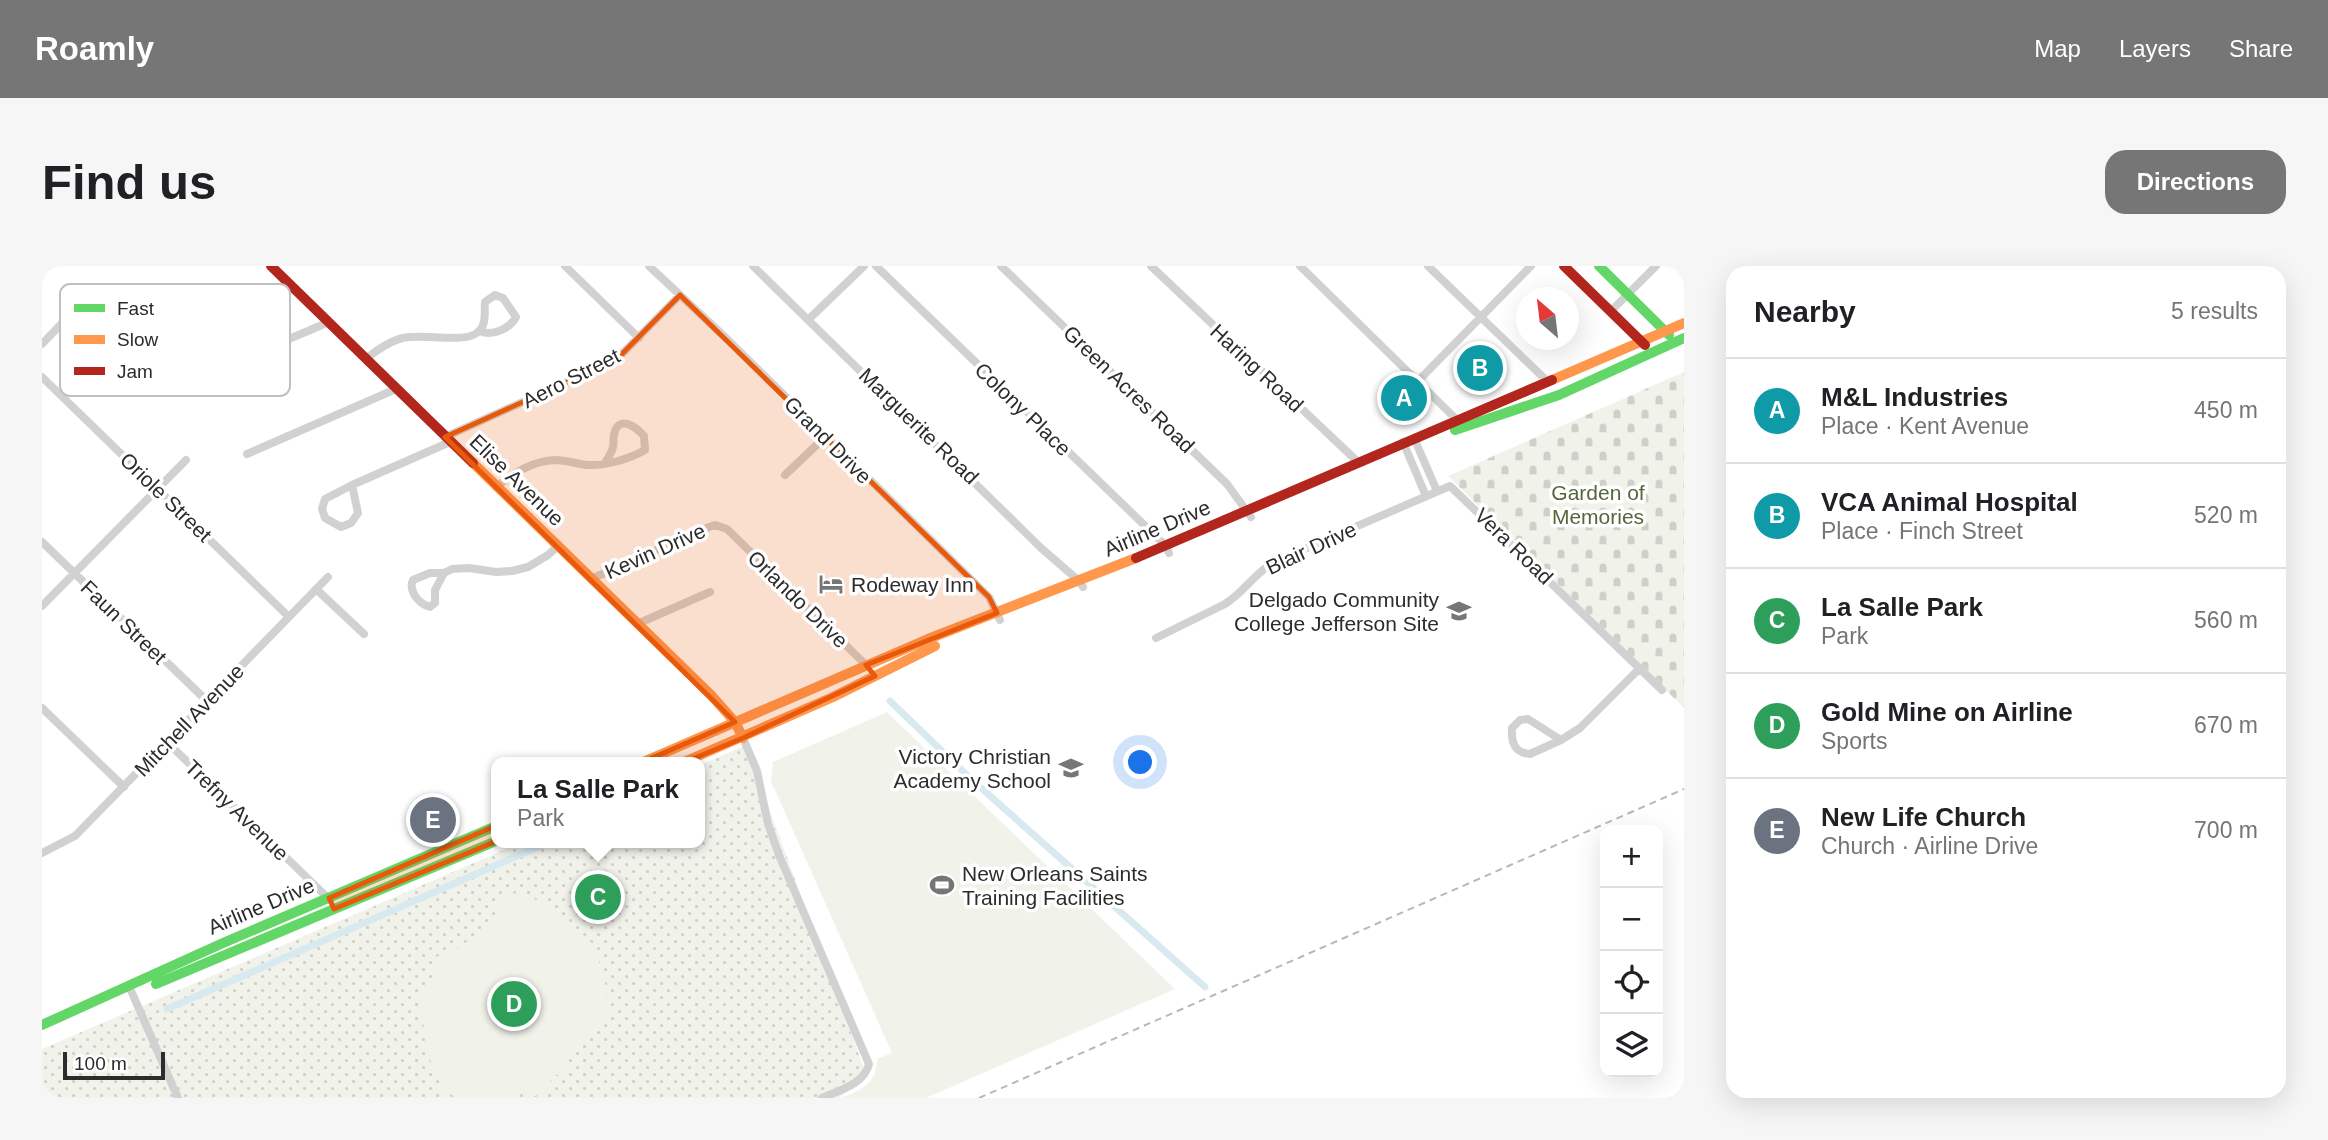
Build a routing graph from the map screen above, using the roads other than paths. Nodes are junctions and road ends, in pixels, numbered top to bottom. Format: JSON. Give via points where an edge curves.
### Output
{"nodes":[{"id":1,"x":271,"y":266,"type":"edge"},
{"id":2,"x":565,"y":266,"type":"edge"},
{"id":3,"x":649,"y":266,"type":"edge"},
{"id":4,"x":753,"y":266,"type":"edge"},
{"id":5,"x":864,"y":266,"type":"edge"},
{"id":6,"x":876,"y":266,"type":"edge"},
{"id":7,"x":1000,"y":266,"type":"edge"},
{"id":8,"x":1151,"y":266,"type":"edge"},
{"id":9,"x":1300,"y":266,"type":"edge"},
{"id":10,"x":1429,"y":266,"type":"edge"},
{"id":11,"x":1531,"y":266,"type":"edge"},
{"id":12,"x":1564,"y":266,"type":"edge"},
{"id":13,"x":1599,"y":266,"type":"edge"},
{"id":14,"x":1656,"y":266,"type":"edge"},
{"id":15,"x":290,"y":284,"type":"edge"},
{"id":16,"x":290,"y":284,"type":"edge"},
{"id":17,"x":1629,"y":294,"type":"junction"},
{"id":18,"x":680,"y":295,"type":"junction"},
{"id":19,"x":1611,"y":311,"type":"junction"},
{"id":20,"x":1481,"y":317,"type":"junction"},
{"id":21,"x":809,"y":319,"type":"junction"},
{"id":22,"x":329,"y":322,"type":"junction"},
{"id":23,"x":1684,"y":323,"type":"edge"},
{"id":24,"x":60,"y":325,"type":"edge"},
{"id":25,"x":480,"y":331,"type":"junction"},
{"id":26,"x":1667,"y":331,"type":"junction"},
{"id":27,"x":639,"y":338,"type":"junction"},
{"id":28,"x":290,"y":339,"type":"edge"},
{"id":29,"x":1679,"y":341,"type":"edge"},
{"id":30,"x":1642,"y":342,"type":"junction"},
{"id":31,"x":42,"y":344,"type":"edge"},
{"id":32,"x":1652,"y":354,"type":"junction"},
{"id":33,"x":366,"y":359,"type":"junction"},
{"id":34,"x":42,"y":377,"type":"edge"},
{"id":35,"x":1419,"y":380,"type":"junction"},
{"id":36,"x":1548,"y":381,"type":"junction"},
{"id":37,"x":396,"y":389,"type":"junction"},
{"id":38,"x":60,"y":395,"type":"edge"},
{"id":39,"x":1559,"y":395,"type":"junction"},
{"id":40,"x":62,"y":396,"type":"edge"},
{"id":41,"x":1460,"y":423,"type":"junction"},
{"id":42,"x":825,"y":437,"type":"junction"},
{"id":43,"x":448,"y":440,"type":"junction"},
{"id":44,"x":1410,"y":444,"type":"junction"},
{"id":45,"x":247,"y":454,"type":"dead end"},
{"id":46,"x":187,"y":460,"type":"dead end"},
{"id":47,"x":605,"y":463,"type":"junction"},
{"id":48,"x":1360,"y":466,"type":"junction"},
{"id":49,"x":785,"y":475,"type":"dead end"},
{"id":50,"x":352,"y":485,"type":"junction"},
{"id":51,"x":496,"y":486,"type":"junction"},
{"id":52,"x":157,"y":489,"type":"junction"},
{"id":53,"x":1437,"y":491,"type":"junction"},
{"id":54,"x":1426,"y":496,"type":"junction"},
{"id":55,"x":1249,"y":514,"type":"junction"},
{"id":56,"x":718,"y":526,"type":"joint"},
{"id":57,"x":42,"y":542,"type":"edge"},
{"id":58,"x":558,"y":546,"type":"junction"},
{"id":59,"x":1167,"y":550,"type":"junction"},
{"id":60,"x":74,"y":573,"type":"junction"},
{"id":61,"x":444,"y":573,"type":"junction"},
{"id":62,"x":328,"y":577,"type":"dead end"},
{"id":63,"x":591,"y":579,"type":"junction"},
{"id":64,"x":1081,"y":584,"type":"junction"},
{"id":65,"x":316,"y":589,"type":"junction"},
{"id":66,"x":710,"y":592,"type":"dead end"},
{"id":67,"x":42,"y":606,"type":"edge"},
{"id":68,"x":998,"y":616,"type":"junction"},
{"id":69,"x":289,"y":617,"type":"junction"},
{"id":70,"x":637,"y":624,"type":"junction"},
{"id":71,"x":364,"y":634,"type":"dead end"},
{"id":72,"x":1156,"y":638,"type":"dead end"},
{"id":73,"x":866,"y":665,"type":"junction"},
{"id":74,"x":1640,"y":668,"type":"junction"},
{"id":75,"x":876,"y":676,"type":"junction"},
{"id":76,"x":1662,"y":690,"type":"dead end"},
{"id":77,"x":207,"y":701,"type":"junction"},
{"id":78,"x":42,"y":708,"type":"edge"},
{"id":79,"x":735,"y":722,"type":"junction"},
{"id":80,"x":743,"y":738,"type":"junction"},
{"id":81,"x":1561,"y":740,"type":"junction"},
{"id":82,"x":167,"y":742,"type":"junction"},
{"id":83,"x":654,"y":757,"type":"edge"},
{"id":84,"x":696,"y":757,"type":"edge"},
{"id":85,"x":124,"y":787,"type":"junction"},
{"id":86,"x":491,"y":828,"type":"edge"},
{"id":87,"x":491,"y":843,"type":"edge"},
{"id":88,"x":42,"y":853,"type":"edge"},
{"id":89,"x":329,"y":898,"type":"junction"},
{"id":90,"x":334,"y":909,"type":"junction"},
{"id":91,"x":130,"y":990,"type":"junction"},
{"id":92,"x":42,"y":1025,"type":"edge"},
{"id":93,"x":42,"y":1033,"type":"edge"},
{"id":94,"x":178,"y":1098,"type":"edge"},
{"id":95,"x":822,"y":1098,"type":"edge"}],
"edges":[{"from":1,"to":16,"type":"main road","name":"Elise Avenue"},
{"from":2,"to":27,"type":"street"},
{"from":3,"to":18,"type":"street","name":"Grand Drive"},
{"from":4,"to":21,"type":"street","name":"Marguerite Road"},
{"from":5,"to":21,"type":"street"},
{"from":6,"to":59,"type":"street","name":"Colony Place"},
{"from":7,"to":55,"type":"street","name":"Green Acres Road","via":[[1227,484]]},
{"from":8,"to":48,"type":"street","name":"Haring Road"},
{"from":9,"to":35,"type":"street"},
{"from":10,"to":20,"type":"street"},
{"from":11,"to":20,"type":"street"},
{"from":12,"to":19,"type":"main road"},
{"from":13,"to":17,"type":"main road"},
{"from":14,"to":17,"type":"street"},
{"from":15,"to":22,"type":"main road","name":"Elise Avenue"},
{"from":17,"to":19,"type":"street"},
{"from":17,"to":26,"type":"main road"},
{"from":18,"to":27,"type":"street","name":"Aero Street"},
{"from":18,"to":42,"type":"street","name":"Grand Drive"},
{"from":19,"to":30,"type":"main road"},
{"from":20,"to":35,"type":"street"},
{"from":20,"to":36,"type":"street"},
{"from":21,"to":64,"type":"street","name":"Marguerite Road"},
{"from":22,"to":28,"type":"street"},
{"from":22,"to":33,"type":"main road","name":"Elise Avenue"},
{"from":23,"to":26,"type":"main road","name":"Airline Drive"},
{"from":24,"to":31,"type":"street"},
{"from":25,"to":25,"type":"street","via":[[486,334],[512,323],[516,317],[503,298],[495,295],[485,302]]},
{"from":25,"to":33,"type":"street","via":[[464,338],[400,338]]},
{"from":26,"to":29,"type":"main road"},
{"from":26,"to":30,"type":"main road","name":"Airline Drive"},
{"from":27,"to":43,"type":"street","name":"Aero Street","via":[[616,360]]},
{"from":29,"to":32,"type":"main road","name":"Airline Drive"},
{"from":30,"to":32,"type":"main road"},
{"from":30,"to":36,"type":"main road","name":"Airline Drive"},
{"from":32,"to":39,"type":"main road","name":"Airline Drive"},
{"from":33,"to":37,"type":"main road","name":"Elise Avenue"},
{"from":34,"to":38,"type":"street","name":"Oriole Street"},
{"from":35,"to":41,"type":"street"},
{"from":36,"to":39,"type":"street"},
{"from":36,"to":41,"type":"main road","name":"Airline Drive"},
{"from":37,"to":43,"type":"main road","name":"Elise Avenue"},
{"from":37,"to":45,"type":"street"},
{"from":39,"to":41,"type":"main road","name":"Airline Drive"},
{"from":40,"to":52,"type":"street","name":"Oriole Street"},
{"from":41,"to":44,"type":"main road","name":"Airline Drive"},
{"from":42,"to":49,"type":"street"},
{"from":42,"to":68,"type":"street","name":"Grand Drive","via":[[989,597]]},
{"from":43,"to":50,"type":"street","name":"Aero Street"},
{"from":43,"to":51,"type":"main road","name":"Elise Avenue"},
{"from":44,"to":48,"type":"main road","name":"Airline Drive"},
{"from":44,"to":53,"type":"street"},
{"from":44,"to":54,"type":"street"},
{"from":46,"to":52,"type":"street"},
{"from":47,"to":47,"type":"street","via":[[619,425],[630,424],[644,436],[645,450]]},
{"from":47,"to":51,"type":"street","via":[[536,463]]},
{"from":48,"to":55,"type":"main road","name":"Airline Drive"},
{"from":50,"to":50,"type":"street","name":"Aero Street","via":[[325,499],[322,509],[325,518],[341,527],[358,513]]},
{"from":51,"to":58,"type":"main road","name":"Elise Avenue"},
{"from":52,"to":60,"type":"street"},
{"from":52,"to":69,"type":"street","name":"Oriole Street"},
{"from":53,"to":54,"type":"street","name":"Blair Drive"},
{"from":53,"to":74,"type":"street","name":"Vera Road","via":[[1450,486],[1456,490]]},
{"from":54,"to":72,"type":"street","name":"Blair Drive","via":[[1274,562],[1226,604]]},
{"from":55,"to":59,"type":"main road","name":"Airline Drive"},
{"from":56,"to":63,"type":"street","name":"Kevin Drive"},
{"from":56,"to":73,"type":"street","name":"Orlando Drive","via":[[727,529]]},
{"from":57,"to":60,"type":"street","name":"Faun Street"},
{"from":58,"to":61,"type":"street","via":[[528,567],[512,571],[469,568]]},
{"from":58,"to":63,"type":"main road","name":"Elise Avenue"},
{"from":59,"to":64,"type":"main road","name":"Airline Drive"},
{"from":60,"to":67,"type":"street"},
{"from":60,"to":77,"type":"street","name":"Faun Street"},
{"from":61,"to":61,"type":"street","via":[[413,580],[412,591],[424,605],[435,603],[435,590]]},
{"from":62,"to":65,"type":"street","name":"Mitchell Avenue"},
{"from":63,"to":70,"type":"main road","name":"Elise Avenue"},
{"from":64,"to":68,"type":"main road","name":"Airline Drive"},
{"from":65,"to":69,"type":"street","name":"Mitchell Avenue"},
{"from":65,"to":71,"type":"street"},
{"from":66,"to":70,"type":"street"},
{"from":68,"to":73,"type":"main road","name":"Airline Drive"},
{"from":68,"to":75,"type":"main road","name":"Airline Drive"},
{"from":69,"to":77,"type":"street","name":"Mitchell Avenue"},
{"from":70,"to":79,"type":"main road","name":"Elise Avenue"},
{"from":73,"to":75,"type":"street","name":"Orlando Drive"},
{"from":73,"to":79,"type":"main road","name":"Airline Drive"},
{"from":74,"to":76,"type":"street","name":"Vera Road"},
{"from":74,"to":81,"type":"street","via":[[1580,728]]},
{"from":75,"to":80,"type":"main road","name":"Airline Drive"},
{"from":77,"to":82,"type":"street","name":"Mitchell Avenue"},
{"from":78,"to":85,"type":"street"},
{"from":79,"to":80,"type":"main road","name":"Elise Avenue"},
{"from":79,"to":83,"type":"main road","name":"Airline Drive"},
{"from":80,"to":84,"type":"main road","name":"Airline Drive"},
{"from":80,"to":95,"type":"street","via":[[757,771],[779,855],[869,1064],[859,1080]]},
{"from":81,"to":81,"type":"street","via":[[1539,752],[1523,754],[1513,744],[1512,728],[1528,719]]},
{"from":82,"to":85,"type":"street","name":"Mitchell Avenue"},
{"from":82,"to":89,"type":"street","name":"Trefny Avenue"},
{"from":85,"to":88,"type":"street","name":"Mitchell Avenue","via":[[75,836]]},
{"from":86,"to":89,"type":"main road","name":"Airline Drive"},
{"from":87,"to":90,"type":"main road","name":"Airline Drive"},
{"from":89,"to":90,"type":"street","name":"Trefny Avenue"},
{"from":89,"to":91,"type":"main road","name":"Airline Drive"},
{"from":90,"to":91,"type":"main road","name":"Airline Drive"},
{"from":91,"to":92,"type":"main road","name":"Airline Drive"},
{"from":91,"to":93,"type":"main road","name":"Airline Drive"},
{"from":91,"to":94,"type":"street"}]}
